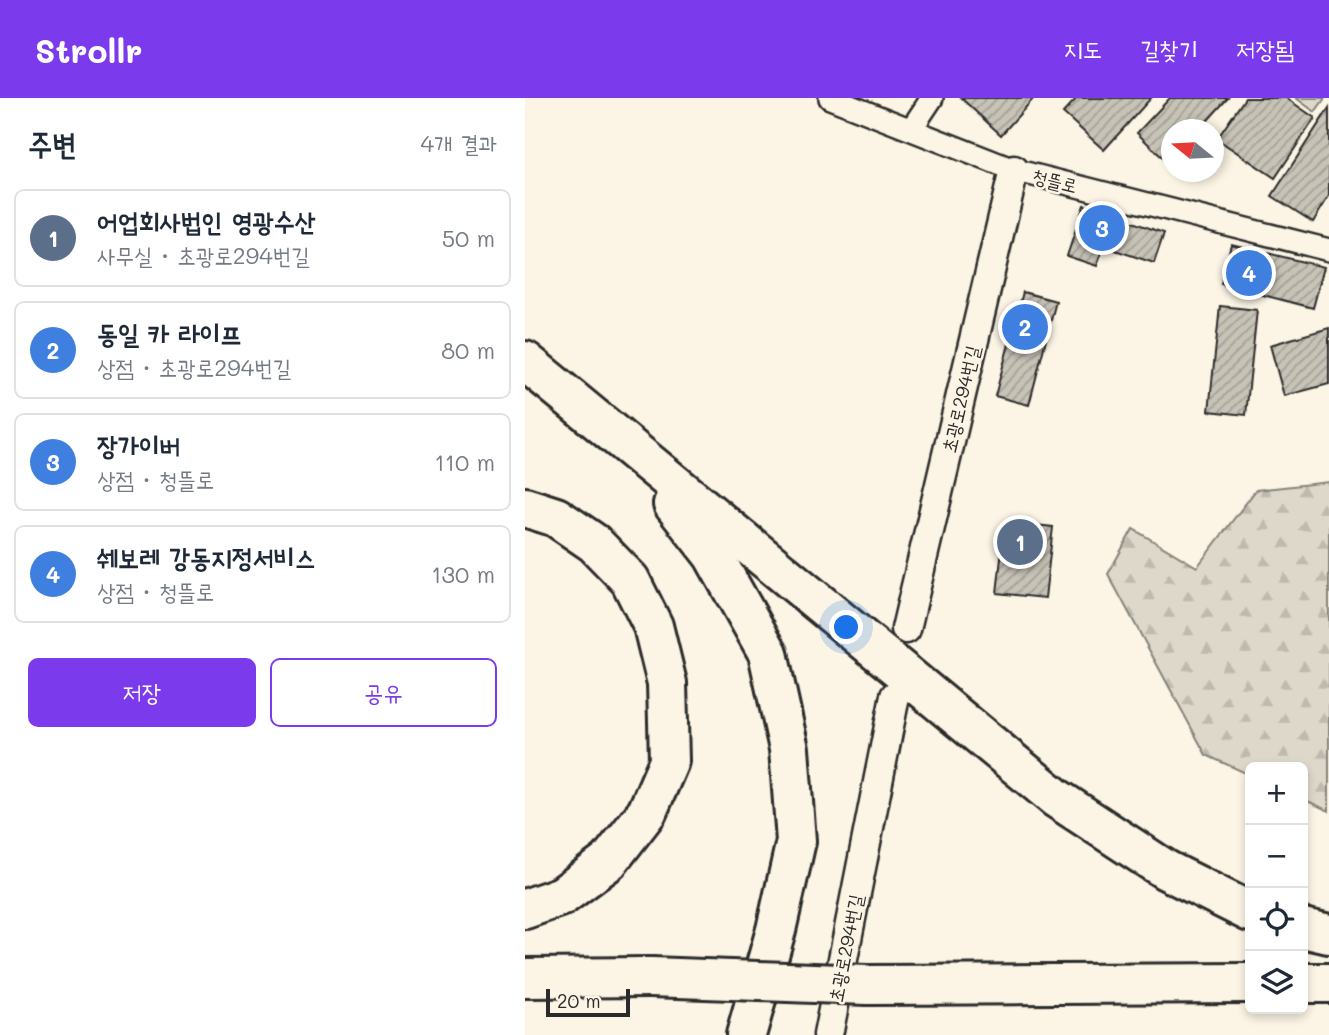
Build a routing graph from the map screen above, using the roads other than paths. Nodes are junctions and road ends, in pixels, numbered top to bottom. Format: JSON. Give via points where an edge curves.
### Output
{"nodes":[{"id":1,"x":830,"y":98,"type":"edge"},
{"id":2,"x":932,"y":98,"type":"edge"},
{"id":3,"x":912,"y":128,"type":"junction"},
{"id":4,"x":1014,"y":170,"type":"junction"},
{"id":5,"x":1329,"y":250,"type":"edge"},
{"id":6,"x":525,"y":361,"type":"edge"},
{"id":7,"x":629,"y":448,"type":"junction"},
{"id":8,"x":525,"y":507,"type":"edge"},
{"id":9,"x":906,"y":629,"type":"dead end"},
{"id":10,"x":895,"y":696,"type":"dead end"},
{"id":11,"x":525,"y":909,"type":"edge"},
{"id":12,"x":1245,"y":910,"type":"edge"},
{"id":13,"x":1308,"y":929,"type":"edge"},
{"id":14,"x":1329,"y":934,"type":"edge"},
{"id":15,"x":525,"y":978,"type":"edge"},
{"id":16,"x":1245,"y":983,"type":"edge"},
{"id":17,"x":1308,"y":983,"type":"edge"},
{"id":18,"x":1329,"y":983,"type":"edge"},
{"id":19,"x":747,"y":1035,"type":"edge"},
{"id":20,"x":828,"y":1035,"type":"edge"}],
"edges":[{"from":1,"to":3,"type":"street","name":"청뜰로"},
{"from":2,"to":3,"type":"street"},
{"from":3,"to":4,"type":"street","name":"청뜰로"},
{"from":4,"to":5,"type":"street","name":"청뜰로"},
{"from":4,"to":9,"type":"street","name":"초광로294번길"},
{"from":6,"to":7,"type":"highway"},
{"from":7,"to":12,"type":"highway","via":[[1056,798],[1166,870]]},
{"from":7,"to":19,"type":"highway","via":[[713,555],[768,653],[789,749],[796,841]]},
{"from":8,"to":11,"type":"highway","via":[[556,516],[594,543],[630,580],[653,626],[667,683],[669,761],[647,813],[610,861],[562,896]]},
{"from":10,"to":20,"type":"street","name":"초광로294번길"},
{"from":13,"to":14,"type":"highway"},
{"from":15,"to":16,"type":"highway","bridge":true,"via":[[651,977],[867,985]]},
{"from":17,"to":18,"type":"highway"}]}
